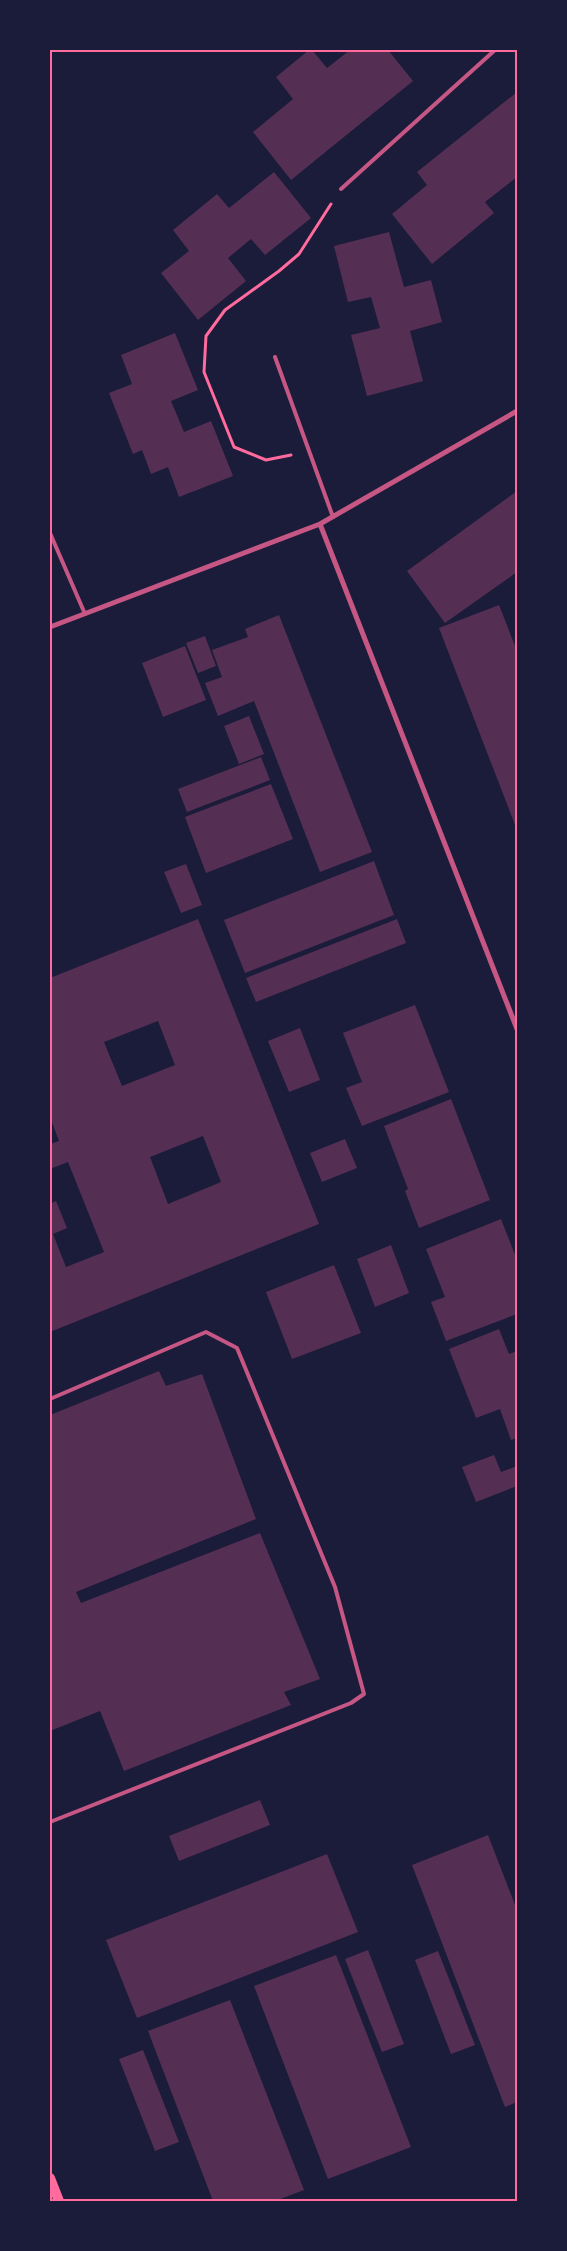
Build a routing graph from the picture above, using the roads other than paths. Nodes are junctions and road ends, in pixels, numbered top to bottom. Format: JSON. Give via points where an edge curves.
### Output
{"nodes":[{"id":1,"x":495,"y":50,"type":"edge"},
{"id":2,"x":341,"y":189,"type":"road end"},
{"id":3,"x":275,"y":357,"type":"dead end"},
{"id":4,"x":517,"y":411,"type":"edge"},
{"id":5,"x":333,"y":517,"type":"junction"},
{"id":6,"x":320,"y":524,"type":"junction"},
{"id":7,"x":50,"y":534,"type":"edge"},
{"id":8,"x":85,"y":614,"type":"junction"},
{"id":9,"x":50,"y":627,"type":"edge"},
{"id":10,"x":517,"y":1029,"type":"edge"},
{"id":11,"x":50,"y":1399,"type":"edge"},
{"id":12,"x":50,"y":1822,"type":"edge"},
{"id":13,"x":50,"y":2178,"type":"edge"},
{"id":14,"x":59,"y":2201,"type":"edge"}],
"edges":[{"from":1,"to":2,"type":"lane"},
{"from":3,"to":5,"type":"lane"},
{"from":4,"to":5,"type":"street"},
{"from":5,"to":6,"type":"street"},
{"from":6,"to":8,"type":"street"},
{"from":6,"to":10,"type":"street"},
{"from":7,"to":8,"type":"lane"},
{"from":8,"to":9,"type":"street"},
{"from":11,"to":12,"type":"lane","via":[[206,1332],[237,1348],[335,1587],[364,1694],[351,1703]]},
{"from":13,"to":14,"type":"main road"}]}
